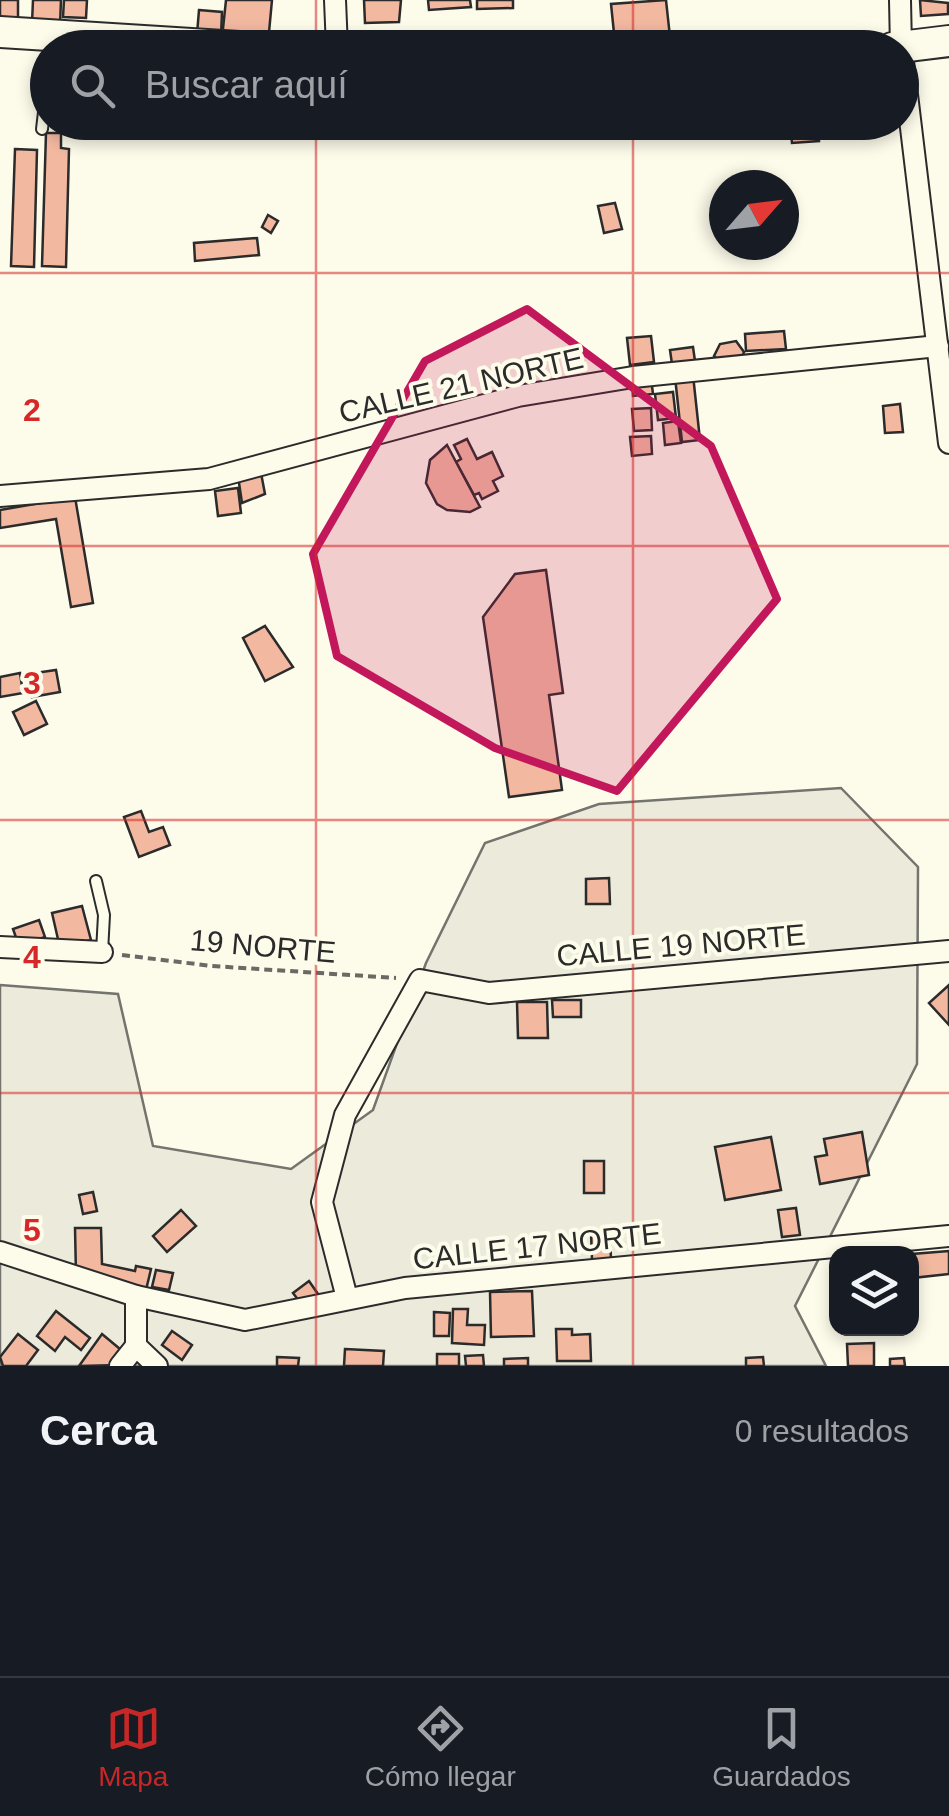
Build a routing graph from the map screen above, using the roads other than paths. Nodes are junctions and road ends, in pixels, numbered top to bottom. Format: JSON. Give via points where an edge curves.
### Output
{"nodes":[{"id":1,"x":334,"y":0,"type":"edge"},
{"id":2,"x":900,"y":0,"type":"edge"},
{"id":3,"x":336,"y":30,"type":"edge"},
{"id":4,"x":901,"y":30,"type":"edge"},
{"id":5,"x":0,"y":32,"type":"edge"},
{"id":6,"x":30,"y":36,"type":"edge"},
{"id":7,"x":949,"y":41,"type":"edge"},
{"id":8,"x":919,"y":46,"type":"edge"},
{"id":9,"x":912,"y":140,"type":"edge"},
{"id":10,"x":938,"y":346,"type":"junction"},
{"id":11,"x":949,"y":439,"type":"edge"},
{"id":12,"x":0,"y":496,"type":"edge"},
{"id":13,"x":96,"y":882,"type":"dead end"},
{"id":14,"x":0,"y":948,"type":"edge"},
{"id":15,"x":949,"y":951,"type":"edge"},
{"id":16,"x":102,"y":952,"type":"joint"},
{"id":17,"x":949,"y":1236,"type":"edge"},
{"id":18,"x":0,"y":1252,"type":"edge"},
{"id":19,"x":136,"y":1296,"type":"junction"},
{"id":20,"x":347,"y":1298,"type":"junction"},
{"id":21,"x":136,"y":1346,"type":"junction"},
{"id":22,"x":120,"y":1366,"type":"edge"},
{"id":23,"x":157,"y":1366,"type":"edge"}],
"edges":[{"from":1,"to":3,"type":"street"},
{"from":2,"to":4,"type":"street"},
{"from":5,"to":6,"type":"street"},
{"from":7,"to":8,"type":"street"},
{"from":9,"to":10,"type":"street"},
{"from":10,"to":11,"type":"street"},
{"from":10,"to":12,"type":"street","name":"CALLE 21 NORTE","via":[[518,396],[209,479]]},
{"from":13,"to":16,"type":"lane","via":[[104,915]]},
{"from":14,"to":16,"type":"street"},
{"from":15,"to":20,"type":"street","name":"CALLE 19 NORTE","via":[[489,993],[420,980],[345,1114],[322,1202]]},
{"from":17,"to":20,"type":"street","name":"CALLE 17 NORTE"},
{"from":18,"to":19,"type":"street","name":"CALLE 17 NORTE"},
{"from":19,"to":20,"type":"street","name":"CALLE 17 NORTE","via":[[244,1320]]},
{"from":19,"to":21,"type":"street"},
{"from":21,"to":22,"type":"street"},
{"from":21,"to":23,"type":"street"}]}
